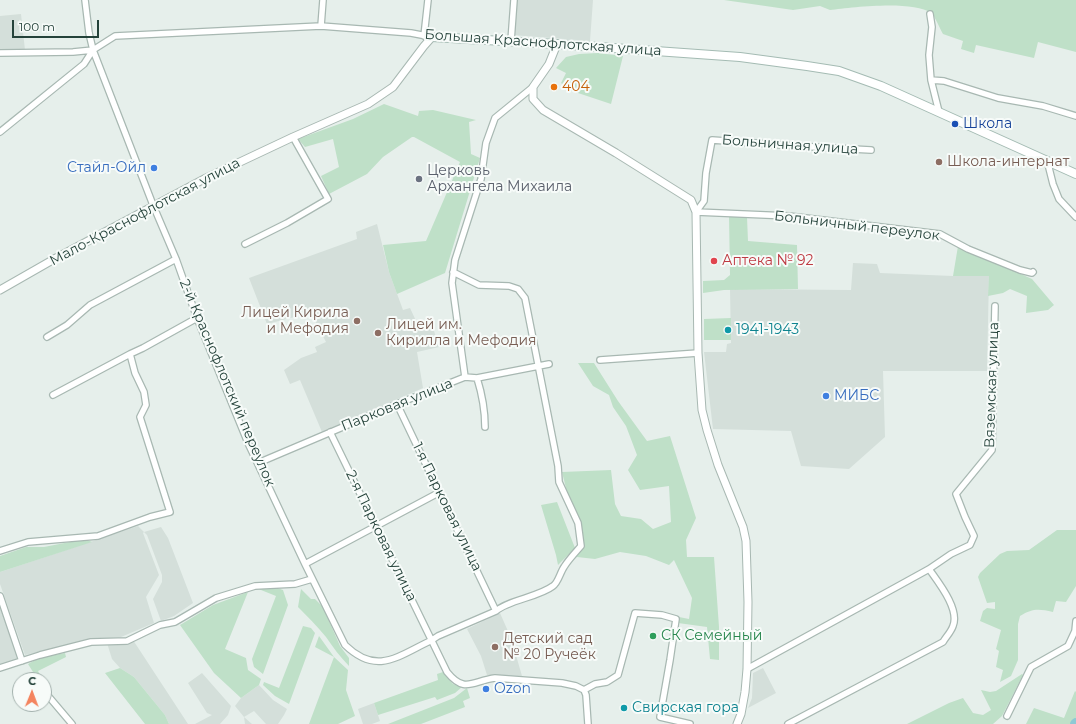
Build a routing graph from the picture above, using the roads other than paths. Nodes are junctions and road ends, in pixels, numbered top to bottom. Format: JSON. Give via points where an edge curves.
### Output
{"nodes":[{"id":1,"x":85,"y":0,"type":"edge"},
{"id":2,"x":323,"y":0,"type":"edge"},
{"id":3,"x":428,"y":0,"type":"edge"},
{"id":4,"x":514,"y":0,"type":"edge"},
{"id":5,"x":930,"y":14,"type":"dead end"},
{"id":6,"x":321,"y":26,"type":"junction"},
{"id":7,"x":428,"y":37,"type":"junction"},
{"id":8,"x":510,"y":41,"type":"junction"},
{"id":9,"x":557,"y":44,"type":"junction"},
{"id":10,"x":93,"y":50,"type":"junction"},
{"id":11,"x":0,"y":54,"type":"edge"},
{"id":12,"x":930,"y":80,"type":"junction"},
{"id":13,"x":533,"y":87,"type":"junction"},
{"id":14,"x":939,"y":112,"type":"junction"},
{"id":15,"x":1076,"y":116,"type":"edge"},
{"id":16,"x":0,"y":132,"type":"edge"},
{"id":17,"x":292,"y":137,"type":"junction"},
{"id":18,"x":871,"y":150,"type":"dead end"},
{"id":19,"x":1047,"y":160,"type":"junction"},
{"id":20,"x":1076,"y":174,"type":"edge"},
{"id":21,"x":153,"y":205,"type":"junction"},
{"id":22,"x":696,"y":212,"type":"junction"},
{"id":23,"x":1076,"y":216,"type":"edge"},
{"id":24,"x":245,"y":244,"type":"dead end"},
{"id":25,"x":176,"y":259,"type":"junction"},
{"id":26,"x":454,"y":272,"type":"junction"},
{"id":27,"x":1033,"y":272,"type":"dead end"},
{"id":28,"x":0,"y":290,"type":"edge"},
{"id":29,"x":995,"y":306,"type":"dead end"},
{"id":30,"x":197,"y":318,"type":"junction"},
{"id":31,"x":47,"y":337,"type":"dead end"},
{"id":32,"x":698,"y":353,"type":"junction"},
{"id":33,"x":130,"y":354,"type":"junction"},
{"id":34,"x":600,"y":360,"type":"dead end"},
{"id":35,"x":549,"y":364,"type":"dead end"},
{"id":36,"x":538,"y":366,"type":"junction"},
{"id":37,"x":466,"y":377,"type":"junction"},
{"id":38,"x":477,"y":378,"type":"junction"},
{"id":39,"x":54,"y":395,"type":"dead end"},
{"id":40,"x":397,"y":404,"type":"junction"},
{"id":41,"x":485,"y":427,"type":"dead end"},
{"id":42,"x":330,"y":432,"type":"junction"},
{"id":43,"x":258,"y":464,"type":"junction"},
{"id":44,"x":440,"y":492,"type":"junction"},
{"id":45,"x":376,"y":525,"type":"junction"},
{"id":46,"x":0,"y":551,"type":"edge"},
{"id":47,"x":305,"y":564,"type":"junction"},
{"id":48,"x":929,"y":569,"type":"junction"},
{"id":49,"x":312,"y":579,"type":"junction"},
{"id":50,"x":0,"y":596,"type":"edge"},
{"id":51,"x":496,"y":611,"type":"junction"},
{"id":52,"x":1076,"y":621,"type":"edge"},
{"id":53,"x":432,"y":640,"type":"junction"},
{"id":54,"x":22,"y":661,"type":"junction"},
{"id":55,"x":0,"y":668,"type":"edge"},
{"id":56,"x":747,"y":669,"type":"junction"},
{"id":57,"x":584,"y":690,"type":"junction"},
{"id":58,"x":52,"y":700,"type":"edge"},
{"id":59,"x":1007,"y":716,"type":"dead end"},
{"id":60,"x":72,"y":724,"type":"edge"},
{"id":61,"x":588,"y":724,"type":"edge"},
{"id":62,"x":690,"y":724,"type":"edge"},
{"id":63,"x":737,"y":724,"type":"edge"},
{"id":64,"x":788,"y":724,"type":"edge"}],
"edges":[{"from":1,"to":10,"type":"street","name":"2-й Краснофлотский переулок"},
{"from":2,"to":6,"type":"street"},
{"from":3,"to":7,"type":"street"},
{"from":4,"to":8,"type":"street"},
{"from":5,"to":12,"type":"street"},
{"from":6,"to":7,"type":"street","name":"Большая Краснофлотская улица","via":[[411,33]]},
{"from":6,"to":10,"type":"street","name":"Большая Краснофлотская улица","via":[[115,36]]},
{"from":7,"to":8,"type":"main road","name":"Большая Краснофлотская улица"},
{"from":7,"to":17,"type":"street","name":"Мало-Краснофлотская улица","via":[[394,87],[368,104]]},
{"from":8,"to":9,"type":"main road","name":"Большая Краснофлотская улица"},
{"from":9,"to":13,"type":"street","name":"Парковая улица","via":[[549,64]]},
{"from":9,"to":14,"type":"main road","name":"Большая Краснофлотская улица","via":[[740,57],[807,66],[839,72],[881,86]]},
{"from":10,"to":11,"type":"street"},
{"from":10,"to":16,"type":"street","name":"Большая Краснофлотская улица","via":[[84,64]]},
{"from":10,"to":21,"type":"street","name":"2-й Краснофлотский переулок"},
{"from":12,"to":14,"type":"street"},
{"from":12,"to":15,"type":"street","via":[[944,81],[998,98],[1043,106]]},
{"from":13,"to":22,"type":"street","via":[[532,99],[544,110],[676,190],[690,200]]},
{"from":13,"to":26,"type":"street","name":"Парковая улица","via":[[495,118],[486,144],[481,179],[455,260]]},
{"from":14,"to":19,"type":"main road","name":"Большая Краснофлотская улица"},
{"from":17,"to":21,"type":"street","name":"Мало-Краснофлотская улица"},
{"from":17,"to":24,"type":"street","via":[[328,199]]},
{"from":18,"to":22,"type":"street","name":"Больничная улица","via":[[712,140],[704,201]]},
{"from":19,"to":20,"type":"main road","name":"Большая Краснофлотская улица"},
{"from":19,"to":23,"type":"street","via":[[1059,199]]},
{"from":21,"to":25,"type":"street","name":"2-й Краснофлотский переулок"},
{"from":21,"to":28,"type":"street","name":"Мало-Краснофлотская улица"},
{"from":22,"to":27,"type":"street","name":"Больничный переулок","via":[[789,216],[940,234],[968,249],[1020,270]]},
{"from":22,"to":32,"type":"street"},
{"from":25,"to":30,"type":"street","name":"2-й Краснофлотский переулок"},
{"from":25,"to":31,"type":"street","via":[[90,306]]},
{"from":26,"to":36,"type":"street","name":"2-й Краснофлотский переулок","via":[[479,285],[509,286],[518,289],[525,298]]},
{"from":26,"to":37,"type":"street","name":"Парковая улица","via":[[452,283]]},
{"from":29,"to":48,"type":"street","name":"Вяземская улица","via":[[992,450],[956,494],[974,536],[970,545]]},
{"from":30,"to":33,"type":"street"},
{"from":30,"to":43,"type":"street","name":"2-й Краснофлотский переулок"},
{"from":32,"to":34,"type":"street"},
{"from":32,"to":56,"type":"street","via":[[706,430],[746,541]]},
{"from":33,"to":39,"type":"street"},
{"from":33,"to":46,"type":"street","via":[[134,373],[144,392],[146,405],[140,417],[170,512],[98,536],[28,542]]},
{"from":35,"to":36,"type":"street"},
{"from":36,"to":38,"type":"street"},
{"from":36,"to":51,"type":"street","name":"2-й Краснофлотский переулок","via":[[559,482],[578,523],[581,546],[563,568],[554,586],[500,607]]},
{"from":37,"to":38,"type":"street"},
{"from":37,"to":40,"type":"street","name":"Парковая улица"},
{"from":38,"to":41,"type":"street","via":[[485,413]]},
{"from":40,"to":42,"type":"street","name":"Парковая улица"},
{"from":40,"to":44,"type":"street","name":"1-я Парковая улица"},
{"from":42,"to":43,"type":"street","name":"Парковая улица"},
{"from":42,"to":45,"type":"street","name":"2-я Парковая улица"},
{"from":43,"to":47,"type":"street","name":"2-й Краснофлотский переулок"},
{"from":44,"to":45,"type":"street"},
{"from":44,"to":51,"type":"street","name":"1-я Парковая улица"},
{"from":45,"to":47,"type":"street"},
{"from":45,"to":53,"type":"street","name":"2-я Парковая улица"},
{"from":47,"to":49,"type":"street","name":"2-й Краснофлотский переулок"},
{"from":48,"to":56,"type":"street","name":"Вяземская улица"},
{"from":48,"to":64,"type":"street","via":[[948,596],[954,618],[954,625],[943,642]]},
{"from":49,"to":53,"type":"street","name":"2-й Краснофлотский переулок","via":[[345,644],[354,654],[366,660],[385,662]]},
{"from":49,"to":54,"type":"street","via":[[295,584],[255,586],[216,598],[175,622],[160,625],[127,641],[91,642]]},
{"from":50,"to":54,"type":"street"},
{"from":51,"to":53,"type":"street","name":"2-й Краснофлотский переулок"},
{"from":52,"to":59,"type":"street","via":[[1075,631],[1068,646],[1031,667]]},
{"from":53,"to":57,"type":"street","name":"2-я Парковая улица","via":[[447,672],[459,684],[467,685],[484,679],[500,678],[562,683]]},
{"from":54,"to":55,"type":"street"},
{"from":56,"to":63,"type":"street","via":[[746,692]]},
{"from":57,"to":61,"type":"street"},
{"from":57,"to":62,"type":"street","via":[[618,675],[635,613],[662,614],[676,618],[660,717]]},
{"from":58,"to":60,"type":"street"}]}
